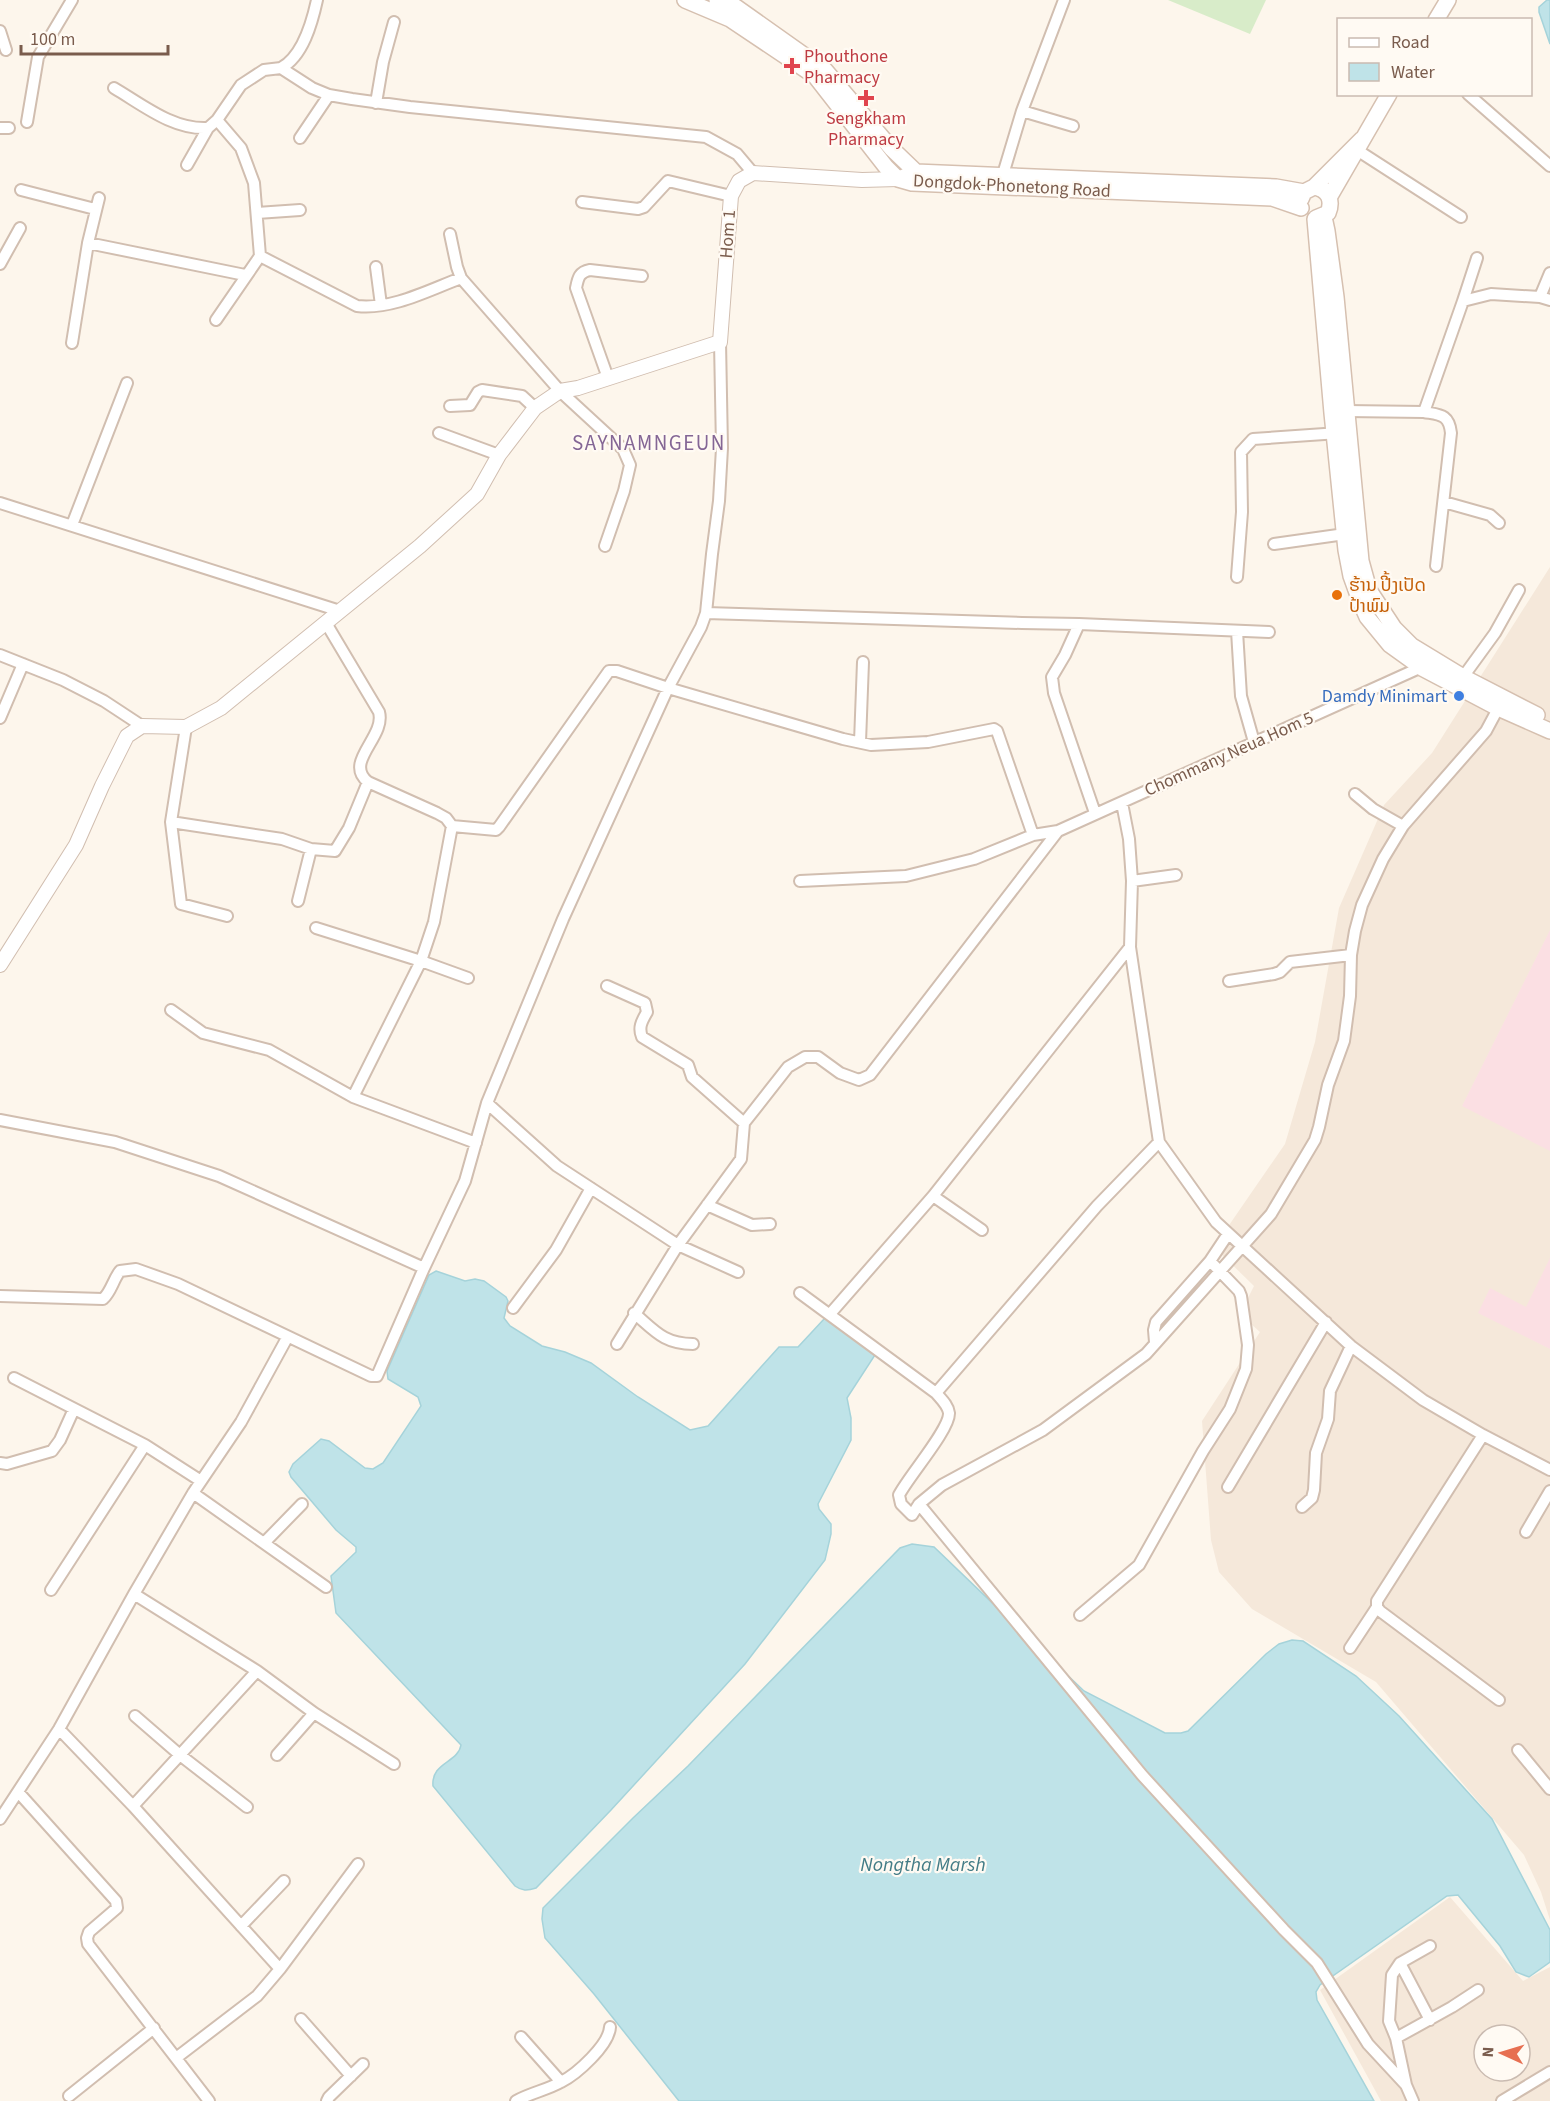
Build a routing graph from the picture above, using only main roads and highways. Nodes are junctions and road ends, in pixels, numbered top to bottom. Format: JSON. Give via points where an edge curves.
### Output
{"nodes":[{"id":1,"x":685,"y":0,"type":"edge"},
{"id":2,"x":717,"y":0,"type":"edge"},
{"id":3,"x":1448,"y":0,"type":"edge"},
{"id":4,"x":735,"y":9,"type":"edge"},
{"id":5,"x":1437,"y":18,"type":"edge"},
{"id":6,"x":1388,"y":96,"type":"edge"},
{"id":7,"x":1359,"y":144,"type":"junction"},
{"id":8,"x":1001,"y":181,"type":"junction"},
{"id":9,"x":1309,"y":189,"type":"junction"},
{"id":10,"x":1330,"y":196,"type":"junction"},
{"id":11,"x":1300,"y":208,"type":"junction"},
{"id":12,"x":1319,"y":218,"type":"junction"},
{"id":13,"x":1341,"y":433,"type":"junction"},
{"id":14,"x":1428,"y":664,"type":"junction"},
{"id":15,"x":1501,"y":703,"type":"junction"},
{"id":16,"x":1550,"y":721,"type":"edge"},
{"id":17,"x":1550,"y":730,"type":"edge"}],
"edges":[{"from":1,"to":4,"type":"main road","name":"Dongdok-Phonetong Road"},
{"from":2,"to":4,"type":"main road","name":"Dongdok-Phonetong Road"},
{"from":3,"to":5,"type":"main road"},
{"from":4,"to":8,"type":"main road","name":"Dongdok-Phonetong Road","via":[[825,70],[916,172]]},
{"from":4,"to":8,"type":"main road","name":"Dongdok-Phonetong Road","via":[[815,76],[898,179],[912,183]]},
{"from":6,"to":7,"type":"main road"},
{"from":7,"to":9,"type":"main road"},
{"from":7,"to":10,"type":"main road"},
{"from":8,"to":9,"type":"main road","name":"Dongdok-Phonetong Road"},
{"from":8,"to":11,"type":"main road","name":"Dongdok-Phonetong Road","via":[[1272,198]]},
{"from":9,"to":10,"type":"main road","name":"Dongdok-Phonetong Road","via":[[1325,190]]},
{"from":9,"to":11,"type":"main road"},
{"from":10,"to":12,"type":"main road","via":[[1329,211]]},
{"from":11,"to":12,"type":"main road","name":"Dongdok-Phonetong Road","via":[[1304,214]]},
{"from":12,"to":13,"type":"main road"},
{"from":12,"to":13,"type":"main road","via":[[1328,231],[1336,297],[1346,411]]},
{"from":13,"to":14,"type":"main road","via":[[1369,590],[1394,628]]},
{"from":13,"to":14,"type":"main road","via":[[1345,534],[1351,576],[1367,617],[1390,645]]},
{"from":14,"to":15,"type":"main road"},
{"from":14,"to":15,"type":"main road","via":[[1463,677]]},
{"from":15,"to":16,"type":"main road"},
{"from":15,"to":17,"type":"main road"}]}
